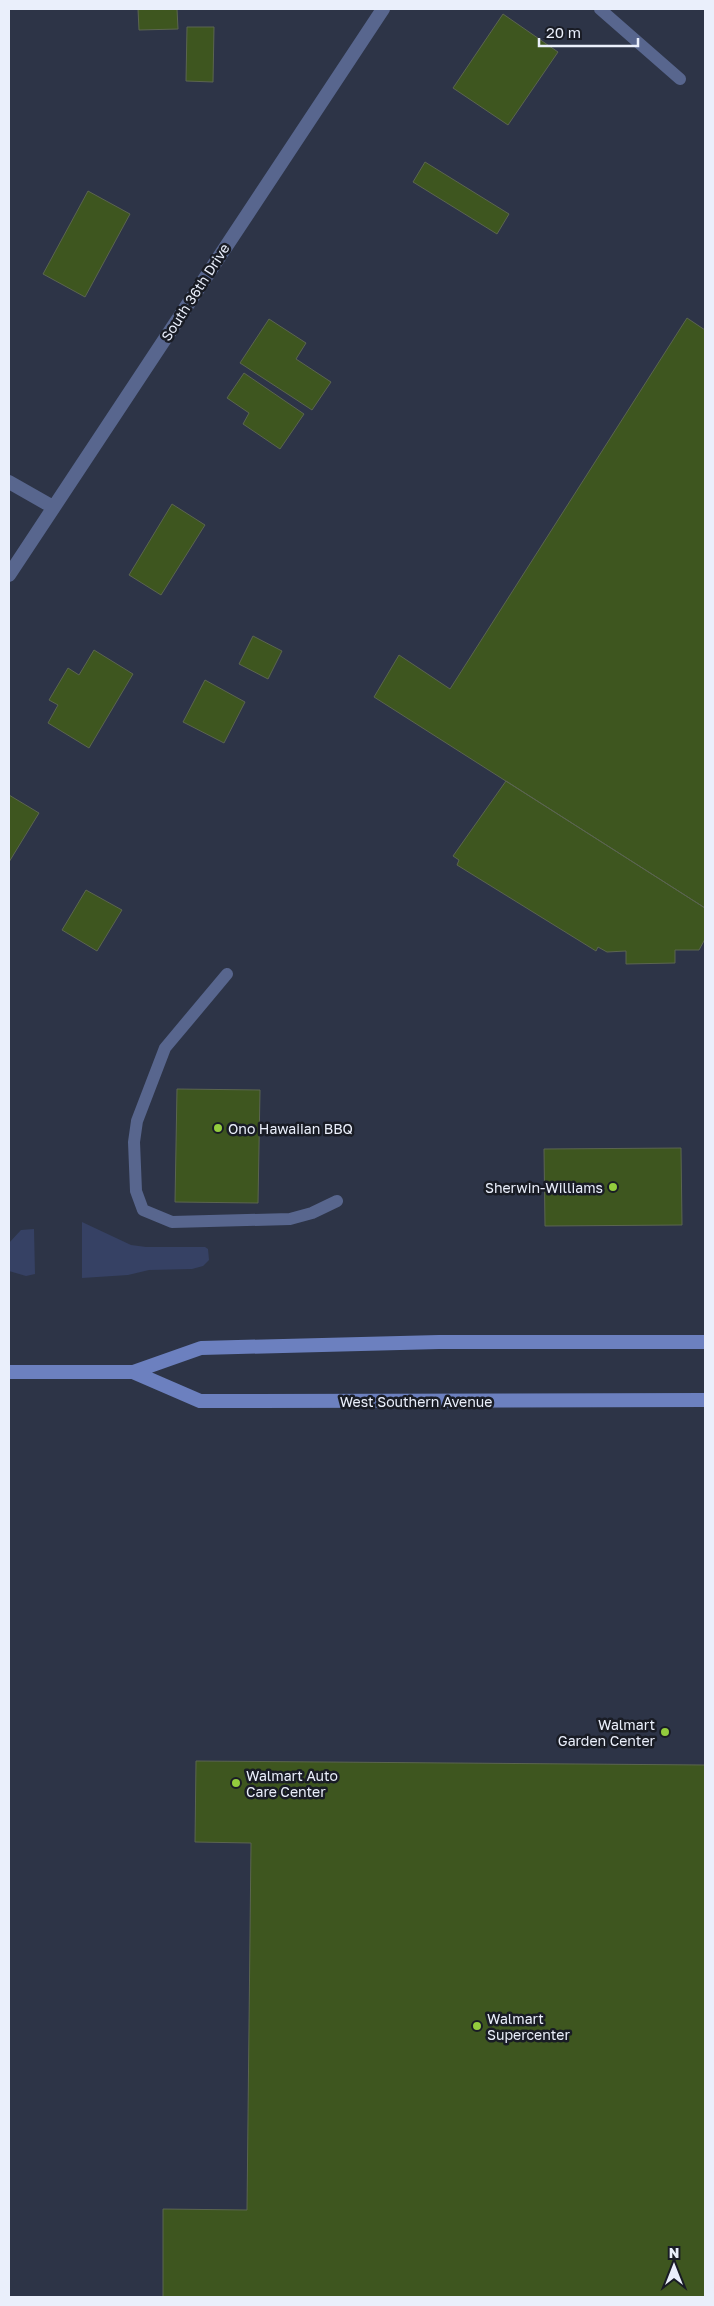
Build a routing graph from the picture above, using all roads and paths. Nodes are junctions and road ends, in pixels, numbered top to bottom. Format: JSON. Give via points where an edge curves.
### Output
{"nodes":[{"id":1,"x":383,"y":9,"type":"edge"},
{"id":2,"x":600,"y":9,"type":"edge"},
{"id":3,"x":680,"y":79,"type":"dead end"},
{"id":4,"x":9,"y":482,"type":"edge"},
{"id":5,"x":53,"y":507,"type":"junction"},
{"id":6,"x":9,"y":576,"type":"edge"},
{"id":7,"x":227,"y":974,"type":"dead end"},
{"id":8,"x":338,"y":1201,"type":"dead end"},
{"id":9,"x":705,"y":1342,"type":"edge"},
{"id":10,"x":9,"y":1372,"type":"edge"},
{"id":11,"x":133,"y":1372,"type":"junction"},
{"id":12,"x":705,"y":1400,"type":"edge"}],
"edges":[{"from":1,"to":5,"type":"street","name":"South 36th Drive"},
{"from":2,"to":3,"type":"lane"},
{"from":4,"to":5,"type":"street"},
{"from":5,"to":6,"type":"street","name":"South 36th Drive"},
{"from":7,"to":8,"type":"lane","via":[[165,1048],[137,1121],[134,1142],[136,1191],[143,1210],[172,1222],[290,1219]]},
{"from":9,"to":11,"type":"main road","name":"West Southern Avenue","via":[[439,1342],[201,1348]]},
{"from":10,"to":11,"type":"main road","name":"West Southern Avenue"},
{"from":11,"to":12,"type":"main road","name":"West Southern Avenue","via":[[200,1401]]}]}
